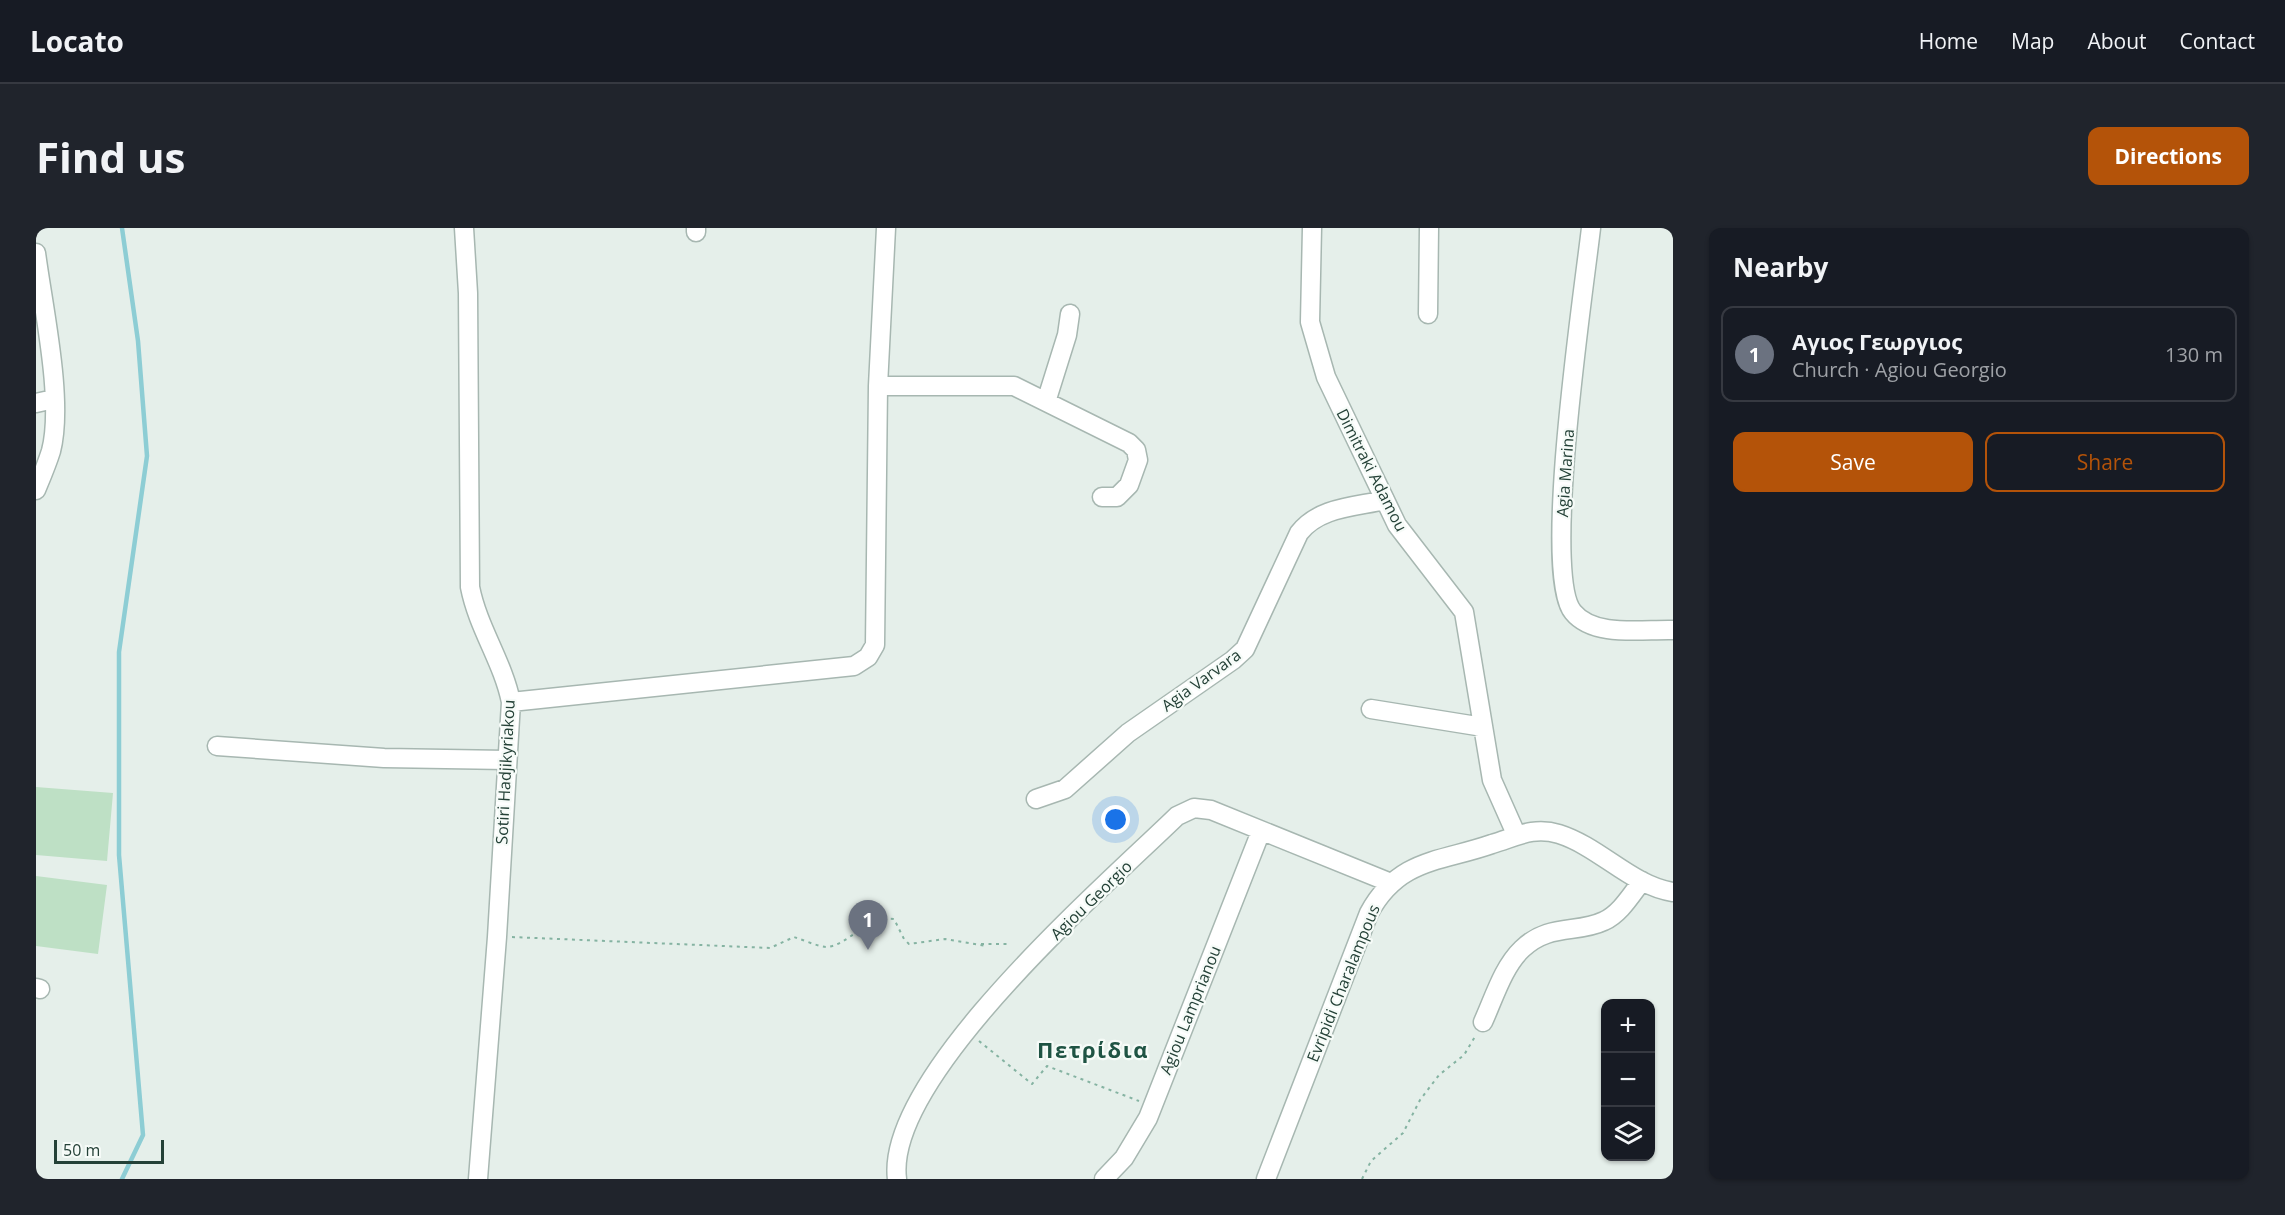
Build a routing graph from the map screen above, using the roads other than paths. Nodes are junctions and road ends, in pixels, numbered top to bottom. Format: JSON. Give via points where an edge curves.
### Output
{"nodes":[{"id":1,"x":464,"y":228,"type":"edge"},
{"id":2,"x":886,"y":228,"type":"edge"},
{"id":3,"x":1312,"y":228,"type":"edge"},
{"id":4,"x":1429,"y":228,"type":"edge"},
{"id":5,"x":1591,"y":228,"type":"edge"},
{"id":6,"x":36,"y":253,"type":"edge"},
{"id":7,"x":1070,"y":314,"type":"dead end"},
{"id":8,"x":1428,"y":314,"type":"dead end"},
{"id":9,"x":878,"y":386,"type":"junction"},
{"id":10,"x":54,"y":399,"type":"junction"},
{"id":11,"x":1046,"y":402,"type":"junction"},
{"id":12,"x":36,"y":403,"type":"edge"},
{"id":13,"x":36,"y":490,"type":"edge"},
{"id":14,"x":1102,"y":497,"type":"dead end"},
{"id":15,"x":1385,"y":500,"type":"junction"},
{"id":16,"x":1673,"y":630,"type":"edge"},
{"id":17,"x":511,"y":702,"type":"junction"},
{"id":18,"x":1371,"y":709,"type":"dead end"},
{"id":19,"x":1483,"y":727,"type":"junction"},
{"id":20,"x":217,"y":746,"type":"dead end"},
{"id":21,"x":507,"y":760,"type":"junction"},
{"id":22,"x":1036,"y":799,"type":"dead end"},
{"id":23,"x":1261,"y":831,"type":"junction"},
{"id":24,"x":1516,"y":834,"type":"junction"},
{"id":25,"x":1642,"y":881,"type":"junction"},
{"id":26,"x":1391,"y":883,"type":"junction"},
{"id":27,"x":1673,"y":892,"type":"edge"},
{"id":28,"x":1483,"y":1022,"type":"road end"},
{"id":29,"x":478,"y":1179,"type":"edge"},
{"id":30,"x":897,"y":1179,"type":"edge"},
{"id":31,"x":1104,"y":1179,"type":"edge"},
{"id":32,"x":1266,"y":1179,"type":"edge"}],
"edges":[{"from":1,"to":17,"type":"street","name":"Sotiri Hadjikyriakou","via":[[470,587],[474,608]]},
{"from":2,"to":9,"type":"street"},
{"from":3,"to":15,"type":"street","name":"Dimitraki Adamou","via":[[1310,322],[1316,346],[1326,377]]},
{"from":4,"to":8,"type":"street"},
{"from":5,"to":16,"type":"street","name":"Agia Marina","via":[[1564,467],[1562,586],[1572,611],[1586,623],[1607,629]]},
{"from":6,"to":10,"type":"street"},
{"from":7,"to":11,"type":"street"},
{"from":9,"to":11,"type":"street","via":[[1014,386]]},
{"from":9,"to":17,"type":"street","via":[[875,645],[863,663]]},
{"from":10,"to":12,"type":"street"},
{"from":10,"to":13,"type":"street","via":[[51,451]]},
{"from":11,"to":14,"type":"street","via":[[1130,443],[1136,450],[1138,460],[1129,485],[1117,496]]},
{"from":15,"to":19,"type":"street","name":"Dimitraki Adamou","via":[[1397,525],[1464,612]]},
{"from":15,"to":22,"type":"street","name":"Agia Varvara","via":[[1317,515],[1307,522],[1245,649],[1128,733],[1065,789]]},
{"from":17,"to":21,"type":"street","name":"Sotiri Hadjikyriakou"},
{"from":18,"to":19,"type":"street"},
{"from":19,"to":24,"type":"street","name":"Dimitraki Adamou","via":[[1492,780]]},
{"from":20,"to":21,"type":"street","via":[[384,758]]},
{"from":21,"to":29,"type":"street","name":"Sotiri Hadjikyriakou"},
{"from":23,"to":26,"type":"street","name":"Agiou Georgio"},
{"from":23,"to":30,"type":"street","name":"Agiou Georgio","via":[[1203,808],[1177,816],[1011,978],[939,1067],[907,1121],[897,1147]]},
{"from":23,"to":31,"type":"street","name":"Agiou Lamprianou","via":[[1138,1138]]},
{"from":24,"to":25,"type":"street","name":"Evripidi Charalampous","via":[[1556,833],[1579,842]]},
{"from":24,"to":26,"type":"street","name":"Evripidi Charalampous","via":[[1426,861]]},
{"from":25,"to":27,"type":"street","name":"Evripidi Charalampous"},
{"from":25,"to":28,"type":"street","via":[[1603,922],[1561,929],[1523,948],[1509,967]]},
{"from":26,"to":32,"type":"street","name":"Evripidi Charalampous","via":[[1369,913]]}]}
